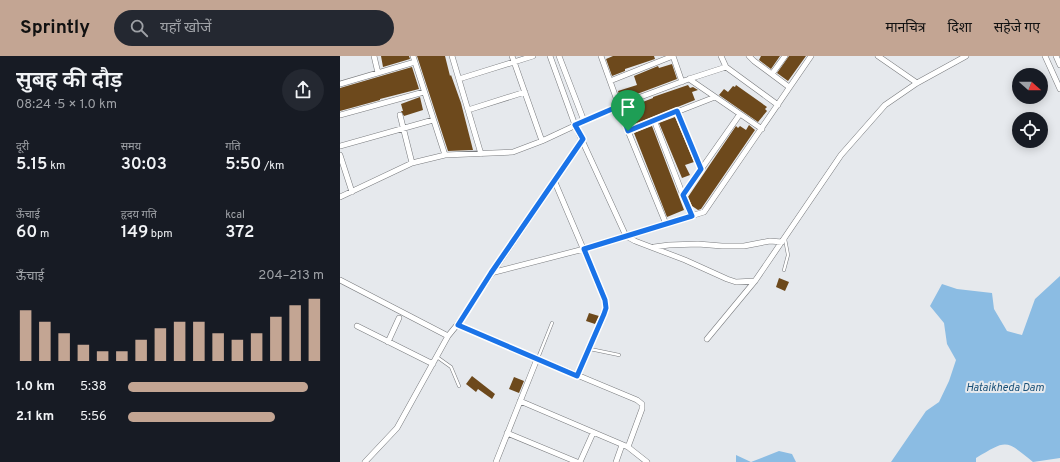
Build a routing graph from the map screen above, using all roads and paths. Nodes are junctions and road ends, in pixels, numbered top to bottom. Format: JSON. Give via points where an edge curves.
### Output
{"nodes":[{"id":1,"x":374,"y":56,"type":"edge"},
{"id":2,"x":413,"y":56,"type":"edge"},
{"id":3,"x":452,"y":56,"type":"edge"},
{"id":4,"x":512,"y":56,"type":"edge"},
{"id":5,"x":533,"y":56,"type":"edge"},
{"id":6,"x":550,"y":56,"type":"edge"},
{"id":7,"x":560,"y":56,"type":"edge"},
{"id":8,"x":601,"y":56,"type":"edge"},
{"id":9,"x":673,"y":56,"type":"edge"},
{"id":10,"x":721,"y":56,"type":"edge"},
{"id":11,"x":749,"y":56,"type":"edge"},
{"id":12,"x":758,"y":56,"type":"edge"},
{"id":13,"x":785,"y":56,"type":"edge"},
{"id":14,"x":811,"y":56,"type":"edge"},
{"id":15,"x":878,"y":56,"type":"edge"},
{"id":16,"x":966,"y":56,"type":"edge"},
{"id":17,"x":1045,"y":56,"type":"edge"},
{"id":18,"x":1056,"y":56,"type":"edge"},
{"id":19,"x":754,"y":61,"type":"junction"},
{"id":20,"x":415,"y":62,"type":"junction"},
{"id":21,"x":514,"y":62,"type":"junction"},
{"id":22,"x":1060,"y":65,"type":"edge"},
{"id":23,"x":726,"y":67,"type":"junction"},
{"id":24,"x":378,"y":73,"type":"junction"},
{"id":25,"x":772,"y":74,"type":"junction"},
{"id":26,"x":459,"y":79,"type":"junction"},
{"id":27,"x":690,"y":79,"type":"junction"},
{"id":28,"x":610,"y":81,"type":"junction"},
{"id":29,"x":682,"y":82,"type":"junction"},
{"id":30,"x":917,"y":83,"type":"junction"},
{"id":31,"x":340,"y":84,"type":"edge"},
{"id":32,"x":789,"y":87,"type":"junction"},
{"id":33,"x":1060,"y":88,"type":"edge"},
{"id":34,"x":424,"y":92,"type":"junction"},
{"id":35,"x":525,"y":92,"type":"junction"},
{"id":36,"x":715,"y":96,"type":"junction"},
{"id":37,"x":778,"y":105,"type":"junction"},
{"id":38,"x":619,"y":106,"type":"junction"},
{"id":39,"x":468,"y":110,"type":"junction"},
{"id":40,"x":677,"y":111,"type":"junction"},
{"id":41,"x":740,"y":114,"type":"junction"},
{"id":42,"x":340,"y":115,"type":"edge"},
{"id":43,"x":400,"y":115,"type":"dead end"},
{"id":44,"x":433,"y":120,"type":"junction"},
{"id":45,"x":654,"y":120,"type":"junction"},
{"id":46,"x":584,"y":121,"type":"junction"},
{"id":47,"x":575,"y":125,"type":"junction"},
{"id":48,"x":403,"y":128,"type":"junction"},
{"id":49,"x":762,"y":129,"type":"junction"},
{"id":50,"x":628,"y":131,"type":"junction"},
{"id":51,"x":583,"y":139,"type":"junction"},
{"id":52,"x":542,"y":141,"type":"junction"},
{"id":53,"x":340,"y":146,"type":"edge"},
{"id":54,"x":340,"y":154,"type":"edge"},
{"id":55,"x":481,"y":154,"type":"junction"},
{"id":56,"x":444,"y":155,"type":"junction"},
{"id":57,"x":412,"y":163,"type":"junction"},
{"id":58,"x":701,"y":169,"type":"junction"},
{"id":59,"x":554,"y":180,"type":"junction"},
{"id":60,"x":352,"y":192,"type":"junction"},
{"id":61,"x":683,"y":195,"type":"junction"},
{"id":62,"x":340,"y":197,"type":"edge"},
{"id":63,"x":692,"y":216,"type":"junction"},
{"id":64,"x":666,"y":224,"type":"junction"},
{"id":65,"x":626,"y":236,"type":"junction"},
{"id":66,"x":784,"y":240,"type":"junction"},
{"id":67,"x":653,"y":248,"type":"junction"},
{"id":68,"x":584,"y":249,"type":"junction"},
{"id":69,"x":784,"y":270,"type":"dead end"},
{"id":70,"x":491,"y":273,"type":"junction"},
{"id":71,"x":340,"y":280,"type":"edge"},
{"id":72,"x":755,"y":281,"type":"junction"},
{"id":73,"x":399,"y":318,"type":"dead end"},
{"id":74,"x":552,"y":323,"type":"dead end"},
{"id":75,"x":458,"y":325,"type":"junction"},
{"id":76,"x":357,"y":326,"type":"dead end"},
{"id":77,"x":448,"y":336,"type":"junction"},
{"id":78,"x":707,"y":339,"type":"dead end"},
{"id":79,"x":388,"y":342,"type":"junction"},
{"id":80,"x":589,"y":349,"type":"junction"},
{"id":81,"x":618,"y":355,"type":"dead end"},
{"id":82,"x":437,"y":356,"type":"junction"},
{"id":83,"x":537,"y":359,"type":"junction"},
{"id":84,"x":432,"y":364,"type":"junction"},
{"id":85,"x":577,"y":376,"type":"junction"},
{"id":86,"x":459,"y":386,"type":"dead end"},
{"id":87,"x":520,"y":401,"type":"junction"},
{"id":88,"x":507,"y":433,"type":"junction"},
{"id":89,"x":592,"y":433,"type":"junction"},
{"id":90,"x":622,"y":445,"type":"junction"},
{"id":91,"x":628,"y":447,"type":"junction"},
{"id":92,"x":365,"y":462,"type":"edge"},
{"id":93,"x":496,"y":462,"type":"edge"},
{"id":94,"x":578,"y":462,"type":"edge"},
{"id":95,"x":616,"y":462,"type":"edge"},
{"id":96,"x":647,"y":462,"type":"edge"}],
"edges":[{"from":1,"to":24,"type":"street"},
{"from":2,"to":20,"type":"street"},
{"from":3,"to":26,"type":"street"},
{"from":4,"to":21,"type":"street"},
{"from":5,"to":21,"type":"street"},
{"from":6,"to":47,"type":"street"},
{"from":7,"to":46,"type":"street"},
{"from":8,"to":28,"type":"street"},
{"from":9,"to":28,"type":"street"},
{"from":9,"to":29,"type":"street"},
{"from":10,"to":23,"type":"street"},
{"from":11,"to":19,"type":"street"},
{"from":12,"to":19,"type":"street"},
{"from":13,"to":25,"type":"street"},
{"from":14,"to":32,"type":"street"},
{"from":15,"to":30,"type":"street"},
{"from":16,"to":30,"type":"street"},
{"from":17,"to":33,"type":"street"},
{"from":18,"to":22,"type":"street"},
{"from":19,"to":25,"type":"street"},
{"from":20,"to":24,"type":"street"},
{"from":20,"to":34,"type":"street"},
{"from":21,"to":26,"type":"street"},
{"from":21,"to":35,"type":"street"},
{"from":23,"to":27,"type":"street"},
{"from":23,"to":37,"type":"street"},
{"from":24,"to":31,"type":"street"},
{"from":25,"to":32,"type":"street"},
{"from":26,"to":39,"type":"street"},
{"from":27,"to":29,"type":"street"},
{"from":27,"to":36,"type":"street"},
{"from":28,"to":38,"type":"street"},
{"from":29,"to":38,"type":"street"},
{"from":30,"to":66,"type":"street","via":[[885,105],[841,155]]},
{"from":32,"to":37,"type":"street"},
{"from":34,"to":42,"type":"street"},
{"from":34,"to":44,"type":"street"},
{"from":35,"to":39,"type":"street"},
{"from":35,"to":52,"type":"street"},
{"from":36,"to":40,"type":"street"},
{"from":36,"to":41,"type":"street"},
{"from":37,"to":49,"type":"street"},
{"from":38,"to":46,"type":"street"},
{"from":38,"to":50,"type":"street"},
{"from":39,"to":55,"type":"street"},
{"from":40,"to":45,"type":"street"},
{"from":40,"to":58,"type":"street"},
{"from":41,"to":49,"type":"street"},
{"from":41,"to":58,"type":"street"},
{"from":43,"to":48,"type":"street"},
{"from":44,"to":48,"type":"street"},
{"from":44,"to":56,"type":"street"},
{"from":45,"to":50,"type":"street"},
{"from":45,"to":61,"type":"street"},
{"from":46,"to":47,"type":"street"},
{"from":47,"to":51,"type":"street"},
{"from":47,"to":52,"type":"street"},
{"from":48,"to":53,"type":"street"},
{"from":48,"to":57,"type":"street"},
{"from":49,"to":63,"type":"street","via":[[707,209]]},
{"from":50,"to":64,"type":"street"},
{"from":51,"to":59,"type":"street"},
{"from":51,"to":65,"type":"street"},
{"from":52,"to":55,"type":"street","via":[[513,152]]},
{"from":54,"to":60,"type":"street"},
{"from":55,"to":56,"type":"street"},
{"from":56,"to":57,"type":"street"},
{"from":57,"to":60,"type":"street"},
{"from":58,"to":61,"type":"street"},
{"from":59,"to":68,"type":"street"},
{"from":59,"to":70,"type":"street"},
{"from":60,"to":62,"type":"street"},
{"from":61,"to":63,"type":"street"},
{"from":63,"to":64,"type":"street"},
{"from":64,"to":65,"type":"street"},
{"from":65,"to":67,"type":"street"},
{"from":65,"to":68,"type":"street"},
{"from":66,"to":67,"type":"street","via":[[770,240],[744,246],[698,244]]},
{"from":66,"to":69,"type":"lane","via":[[788,255]]},
{"from":66,"to":72,"type":"street"},
{"from":67,"to":72,"type":"street","via":[[736,282]]},
{"from":68,"to":70,"type":"street"},
{"from":68,"to":80,"type":"street","via":[[606,308]]},
{"from":70,"to":75,"type":"street"},
{"from":71,"to":77,"type":"street"},
{"from":72,"to":78,"type":"street"},
{"from":73,"to":79,"type":"street"},
{"from":74,"to":83,"type":"lane"},
{"from":75,"to":77,"type":"street"},
{"from":75,"to":83,"type":"street"},
{"from":76,"to":79,"type":"street"},
{"from":77,"to":82,"type":"street"},
{"from":79,"to":84,"type":"street"},
{"from":80,"to":81,"type":"lane"},
{"from":80,"to":85,"type":"street"},
{"from":82,"to":84,"type":"street"},
{"from":82,"to":86,"type":"lane","via":[[451,367]]},
{"from":83,"to":85,"type":"street"},
{"from":83,"to":87,"type":"street"},
{"from":84,"to":92,"type":"street","via":[[397,428]]},
{"from":85,"to":91,"type":"street","via":[[642,404]]},
{"from":87,"to":88,"type":"street"},
{"from":87,"to":89,"type":"street"},
{"from":88,"to":93,"type":"street"},
{"from":88,"to":94,"type":"street"},
{"from":89,"to":90,"type":"street"},
{"from":89,"to":94,"type":"street"},
{"from":90,"to":91,"type":"street"},
{"from":90,"to":95,"type":"street"},
{"from":91,"to":96,"type":"street"}]}
